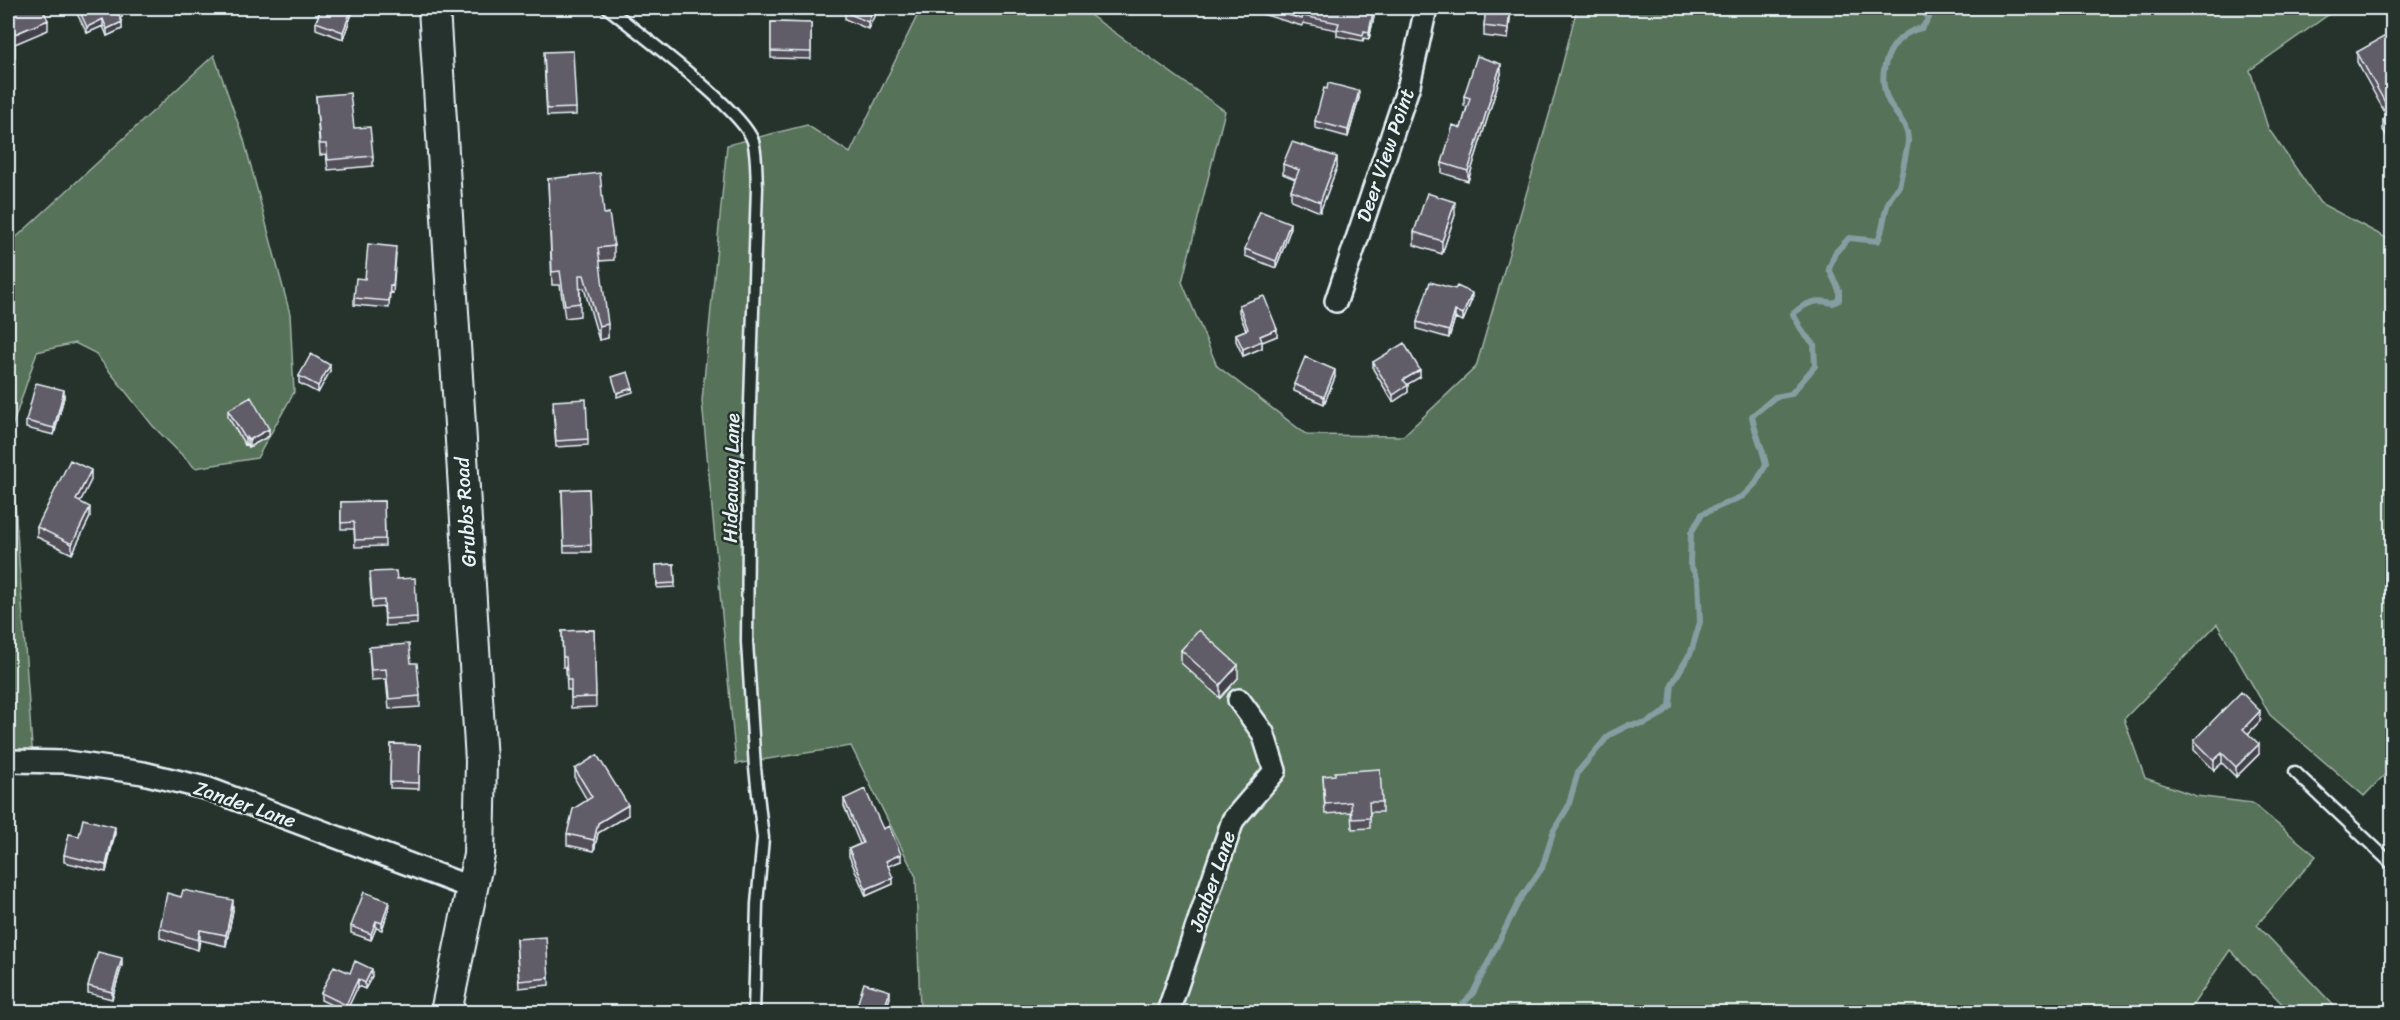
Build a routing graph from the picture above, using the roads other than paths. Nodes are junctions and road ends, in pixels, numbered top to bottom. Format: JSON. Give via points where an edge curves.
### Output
{"nodes":[{"id":1,"x":434,"y":8,"type":"edge"},
{"id":2,"x":608,"y":8,"type":"edge"},
{"id":3,"x":1426,"y":8,"type":"edge"},
{"id":4,"x":1336,"y":301,"type":"dead end"},
{"id":5,"x":1239,"y":700,"type":"dead end"},
{"id":6,"x":8,"y":761,"type":"edge"},
{"id":7,"x":2295,"y":772,"type":"dead end"},
{"id":8,"x":2392,"y":864,"type":"edge"},
{"id":9,"x":472,"y":888,"type":"junction"},
{"id":10,"x":446,"y":1012,"type":"edge"},
{"id":11,"x":754,"y":1012,"type":"edge"},
{"id":12,"x":1168,"y":1012,"type":"edge"}],
"edges":[{"from":1,"to":9,"type":"street","name":"Grubbs Road","via":[[481,761],[479,855]]},
{"from":2,"to":11,"type":"lane","name":"Hideaway Lane","via":[[727,107],[748,131],[755,151],[747,642],[763,838]]},
{"from":3,"to":4,"type":"street","name":"Deer View Point","via":[[1409,85]]},
{"from":5,"to":12,"type":"street","name":"Janber Lane","via":[[1263,733],[1275,771],[1233,820]]},
{"from":6,"to":9,"type":"street","name":"Zander Lane","via":[[67,762],[132,771],[209,789]]},
{"from":7,"to":8,"type":"lane"},
{"from":9,"to":10,"type":"street","name":"Grubbs Road"}]}
